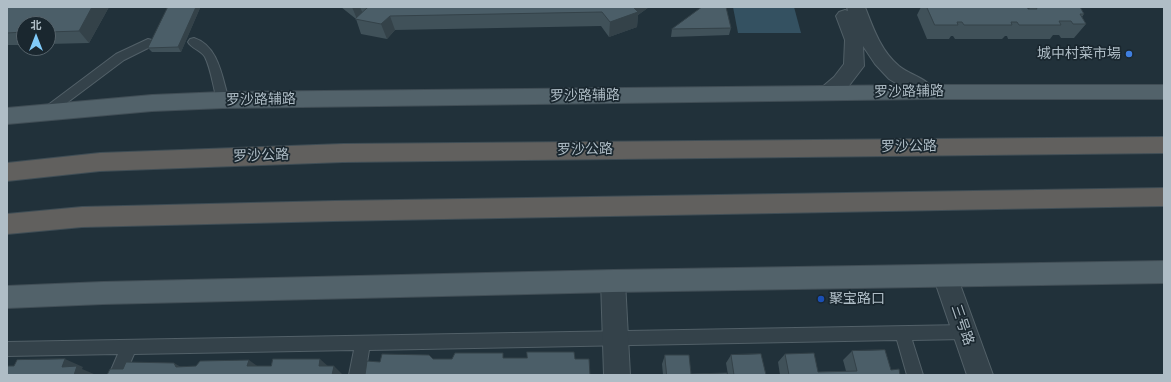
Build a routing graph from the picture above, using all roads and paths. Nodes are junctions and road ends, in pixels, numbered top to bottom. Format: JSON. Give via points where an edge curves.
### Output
{"nodes":[{"id":1,"x":842,"y":7,"type":"edge"},
{"id":2,"x":856,"y":7,"type":"edge"},
{"id":3,"x":194,"y":42,"type":"dead end"},
{"id":4,"x":148,"y":43,"type":"dead end"},
{"id":5,"x":926,"y":92,"type":"junction"},
{"id":6,"x":1164,"y":92,"type":"edge"},
{"id":7,"x":828,"y":94,"type":"junction"},
{"id":8,"x":223,"y":100,"type":"junction"},
{"id":9,"x":48,"y":111,"type":"junction"},
{"id":10,"x":7,"y":116,"type":"edge"},
{"id":11,"x":1164,"y":145,"type":"edge"},
{"id":12,"x":7,"y":172,"type":"edge"},
{"id":13,"x":1164,"y":197,"type":"edge"},
{"id":14,"x":7,"y":224,"type":"edge"},
{"id":15,"x":1164,"y":272,"type":"edge"},
{"id":16,"x":945,"y":276,"type":"junction"},
{"id":17,"x":613,"y":282,"type":"junction"},
{"id":18,"x":7,"y":297,"type":"edge"},
{"id":19,"x":965,"y":332,"type":"junction"},
{"id":20,"x":903,"y":335,"type":"junction"},
{"id":21,"x":616,"y":340,"type":"junction"},
{"id":22,"x":363,"y":343,"type":"junction"},
{"id":23,"x":129,"y":347,"type":"junction"},
{"id":24,"x":7,"y":349,"type":"edge"},
{"id":25,"x":118,"y":375,"type":"edge"},
{"id":26,"x":357,"y":375,"type":"edge"},
{"id":27,"x":617,"y":375,"type":"edge"},
{"id":28,"x":915,"y":375,"type":"edge"},
{"id":29,"x":980,"y":375,"type":"edge"}],
"edges":[{"from":1,"to":7,"type":"street","via":[[854,40],[854,66]]},
{"from":2,"to":5,"type":"street","via":[[866,35],[887,66]]},
{"from":3,"to":8,"type":"lane","via":[[204,48],[210,56]]},
{"from":4,"to":9,"type":"lane","via":[[120,57]]},
{"from":5,"to":6,"type":"main road","name":"罗沙路辅路"},
{"from":5,"to":7,"type":"main road","name":"罗沙路辅路"},
{"from":7,"to":8,"type":"main road","name":"罗沙路辅路"},
{"from":8,"to":9,"type":"main road","name":"罗沙路辅路"},
{"from":9,"to":10,"type":"main road","name":"罗沙路辅路"},
{"from":11,"to":12,"type":"highway","name":"罗沙公路","via":[[343,153],[100,162]]},
{"from":13,"to":14,"type":"highway","via":[[310,211],[82,217]]},
{"from":15,"to":16,"type":"main road"},
{"from":16,"to":17,"type":"main road"},
{"from":16,"to":19,"type":"street","name":"三号路"},
{"from":17,"to":18,"type":"main road"},
{"from":17,"to":21,"type":"street"},
{"from":19,"to":20,"type":"lane"},
{"from":19,"to":29,"type":"street","name":"三号路"},
{"from":20,"to":21,"type":"lane"},
{"from":20,"to":28,"type":"lane"},
{"from":21,"to":22,"type":"lane"},
{"from":21,"to":27,"type":"street"},
{"from":22,"to":23,"type":"lane"},
{"from":22,"to":26,"type":"lane"},
{"from":23,"to":24,"type":"lane"},
{"from":23,"to":25,"type":"lane"}]}
